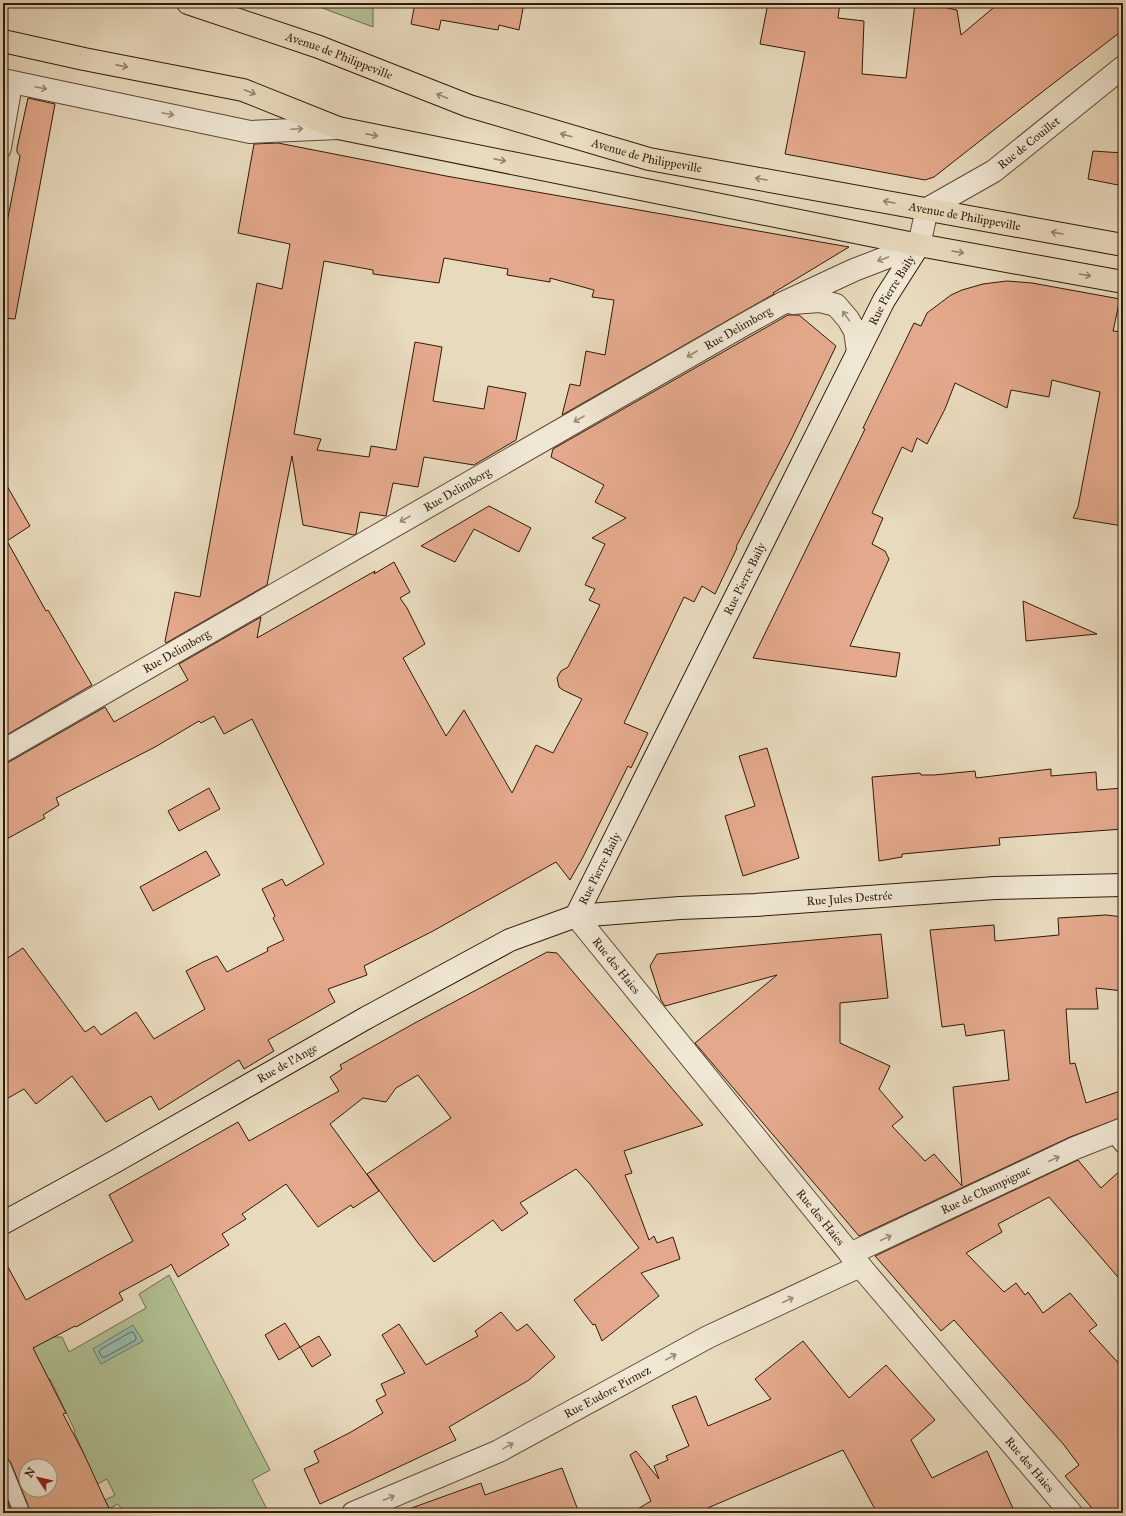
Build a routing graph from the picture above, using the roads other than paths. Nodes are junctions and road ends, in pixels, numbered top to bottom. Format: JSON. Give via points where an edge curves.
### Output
{"nodes":[{"id":1,"x":188,"y":3,"type":"edge"},
{"id":2,"x":3,"y":41,"type":"edge"},
{"id":3,"x":1123,"y":68,"type":"edge"},
{"id":4,"x":9,"y":81,"type":"edge"},
{"id":5,"x":338,"y":128,"type":"junction"},
{"id":6,"x":3,"y":150,"type":"edge"},
{"id":7,"x":927,"y":209,"type":"junction"},
{"id":8,"x":1123,"y":244,"type":"edge"},
{"id":9,"x":919,"y":245,"type":"junction"},
{"id":10,"x":1123,"y":282,"type":"edge"},
{"id":11,"x":781,"y":304,"type":"junction"},
{"id":12,"x":858,"y":352,"type":"junction"},
{"id":13,"x":3,"y":751,"type":"edge"},
{"id":14,"x":1123,"y":885,"type":"edge"},
{"id":15,"x":576,"y":916,"type":"junction"},
{"id":16,"x":1120,"y":1136,"type":"edge"},
{"id":17,"x":3,"y":1223,"type":"edge"},
{"id":18,"x":855,"y":1260,"type":"junction"},
{"id":19,"x":3,"y":1466,"type":"edge"},
{"id":20,"x":22,"y":1513,"type":"edge"},
{"id":21,"x":353,"y":1513,"type":"edge"},
{"id":22,"x":1071,"y":1513,"type":"edge"}],
"edges":[{"from":7,"to":1,"type":"main road","name":"Avenue de Philippeville","one_way":true,"via":[[649,160],[469,106],[319,47]]},
{"from":2,"to":5,"type":"main road","one_way":true,"via":[[242,90]]},
{"from":3,"to":7,"type":"street","name":"Rue de Couillet","via":[[994,171]]},
{"from":4,"to":5,"type":"street","one_way":true,"via":[[250,132]]},
{"from":4,"to":6,"type":"lane"},
{"from":5,"to":9,"type":"main road","one_way":true},
{"from":8,"to":7,"type":"main road","name":"Avenue de Philippeville","one_way":true},
{"from":7,"to":9,"type":"street","name":"Rue Pierre Baily"},
{"from":9,"to":10,"type":"main road","one_way":true},
{"from":9,"to":11,"type":"street","name":"Rue Delimborg","one_way":true,"via":[[854,270]]},
{"from":9,"to":12,"type":"street","name":"Rue Pierre Baily","via":[[884,300]]},
{"from":12,"to":11,"type":"street","one_way":true,"via":[[855,331],[836,305],[820,301]]},
{"from":11,"to":13,"type":"street","name":"Rue Delimborg","one_way":true},
{"from":12,"to":15,"type":"street","name":"Rue Pierre Baily"},
{"from":14,"to":15,"type":"street","name":"Rue Jules Destrée","via":[[995,888]]},
{"from":15,"to":17,"type":"street","name":"Rue de l'Ange","via":[[510,940],[373,1014],[116,1162]]},
{"from":15,"to":18,"type":"street","name":"Rue des Haies"},
{"from":18,"to":16,"type":"street","name":"Rue de Champignac","one_way":true,"via":[[1075,1148]]},
{"from":21,"to":18,"type":"street","name":"Rue Eudore Pirmez","one_way":true,"via":[[499,1451]]},
{"from":18,"to":22,"type":"street","name":"Rue des Haies"},
{"from":19,"to":20,"type":"lane"}]}
